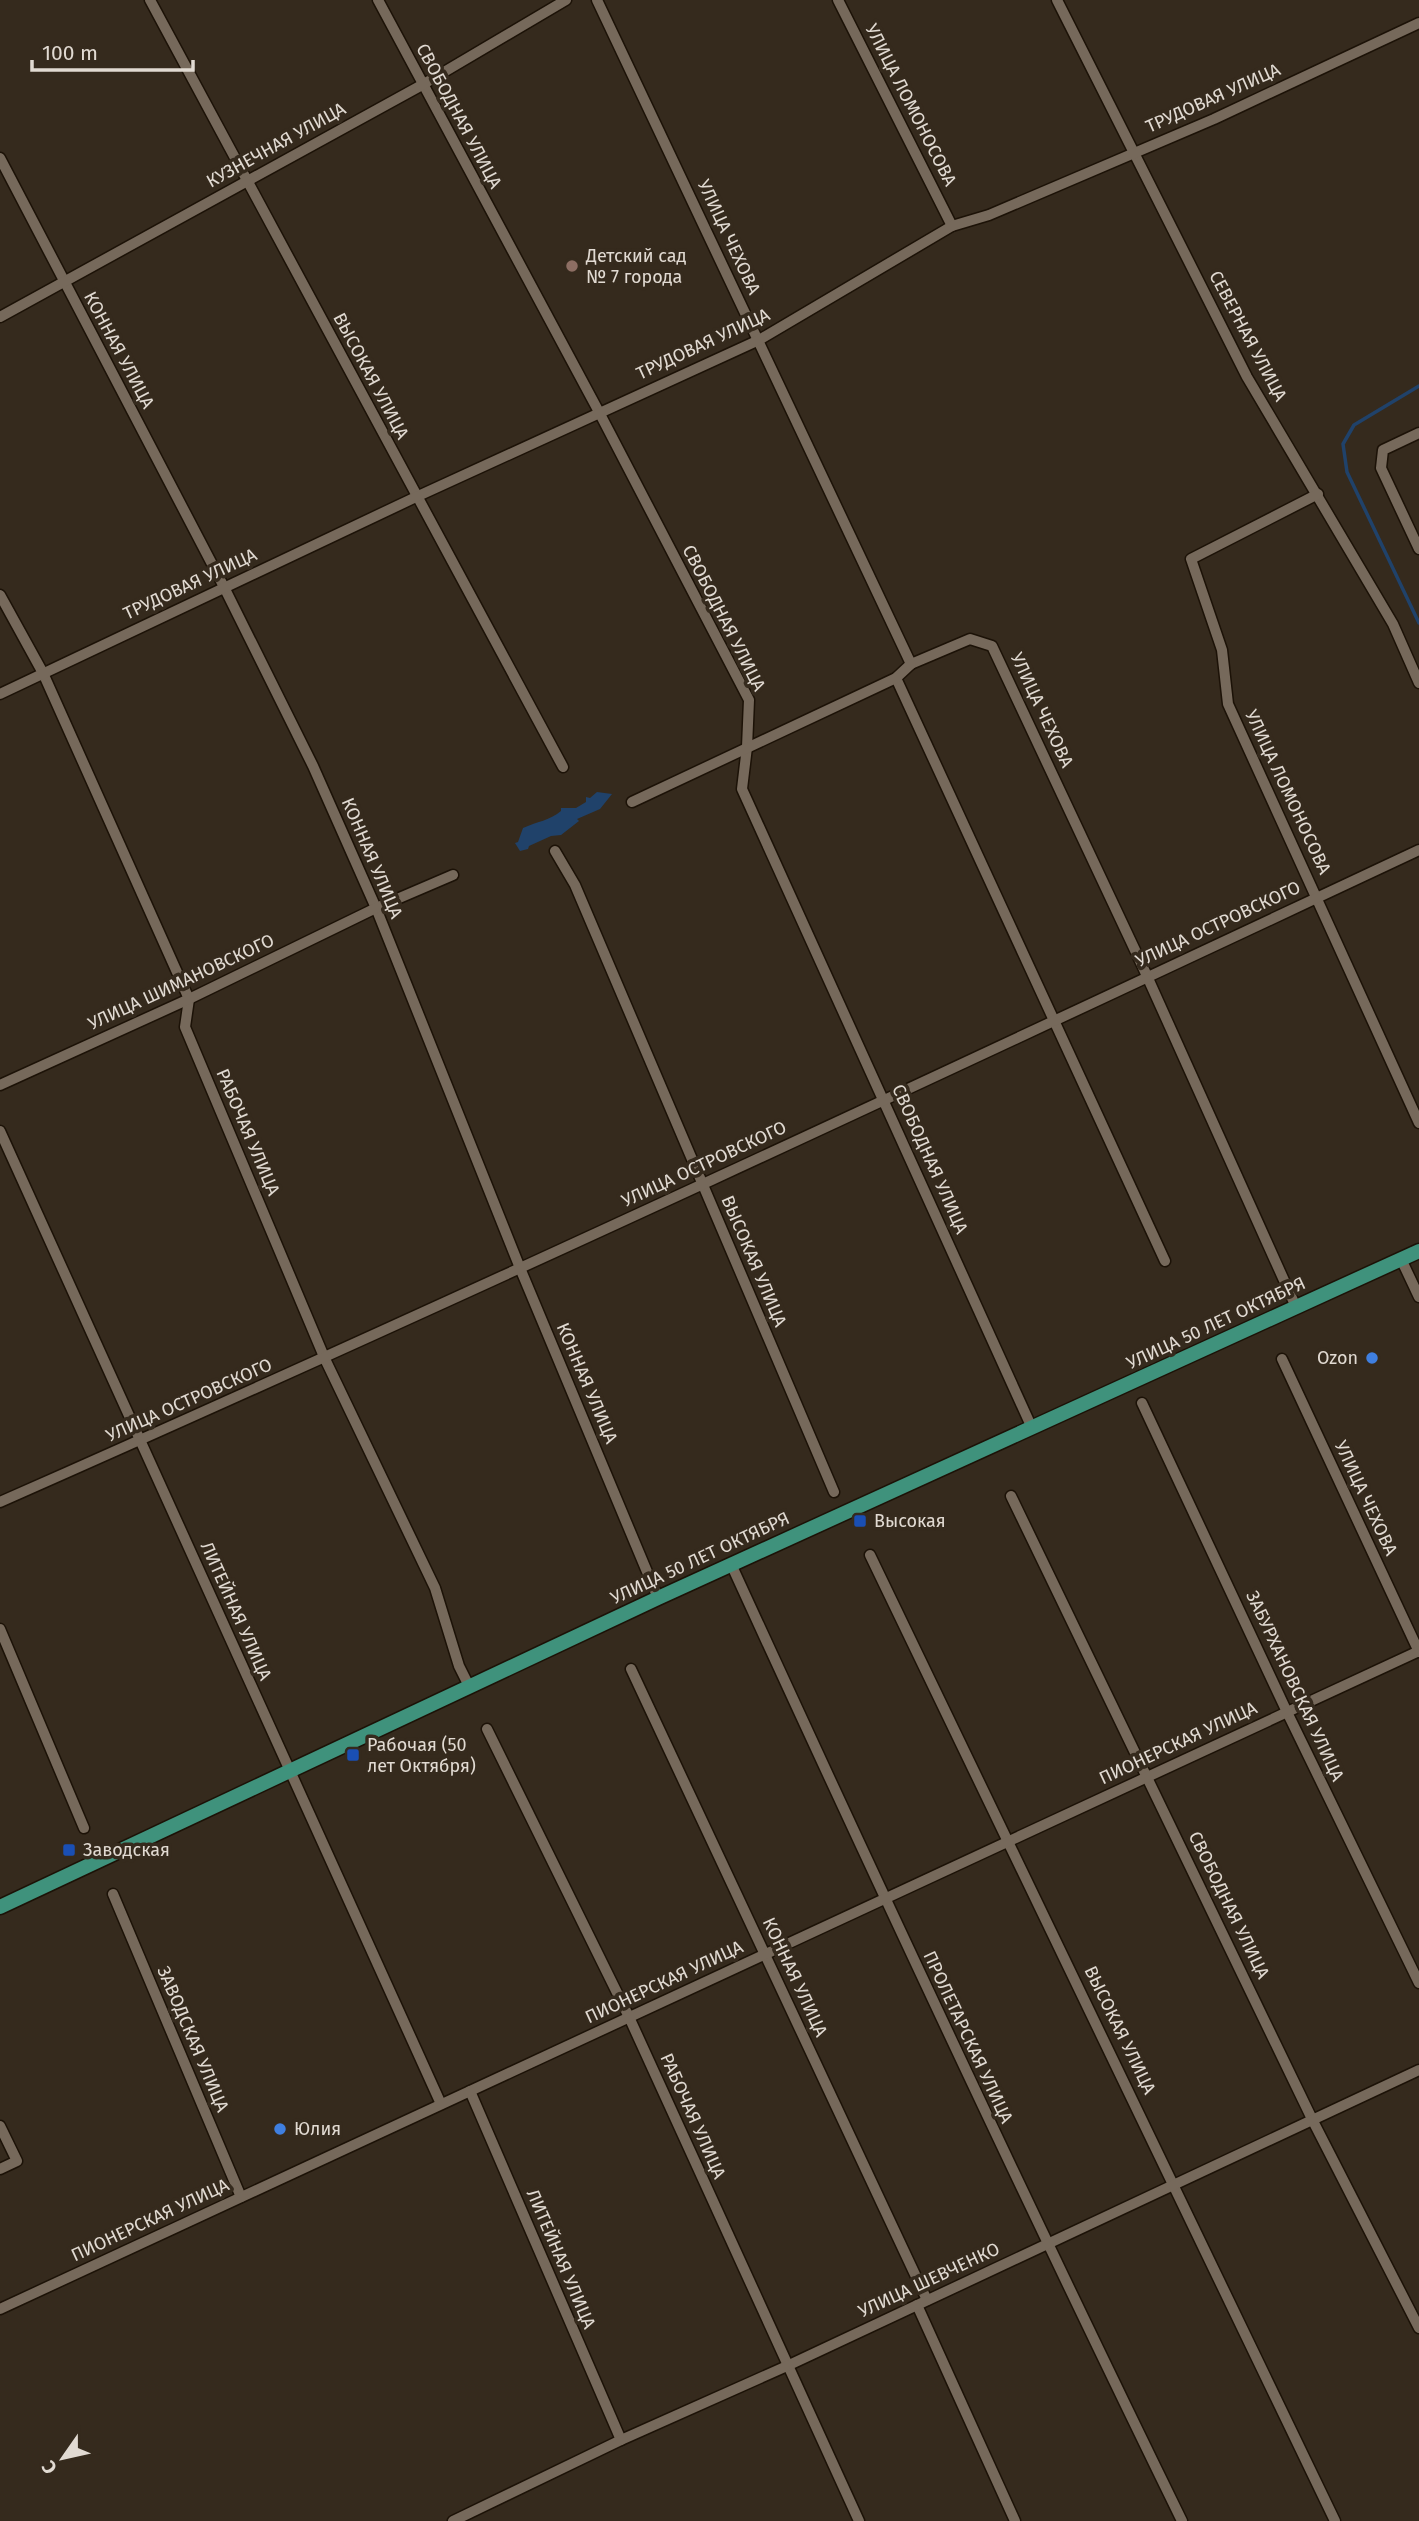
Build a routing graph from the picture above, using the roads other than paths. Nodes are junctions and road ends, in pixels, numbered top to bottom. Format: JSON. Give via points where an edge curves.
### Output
{"nodes":[{"id":1,"x":150,"y":0,"type":"edge"},
{"id":2,"x":378,"y":0,"type":"edge"},
{"id":3,"x":566,"y":0,"type":"edge"},
{"id":4,"x":597,"y":0,"type":"edge"},
{"id":5,"x":838,"y":0,"type":"edge"},
{"id":6,"x":1057,"y":0,"type":"edge"},
{"id":7,"x":1419,"y":23,"type":"edge"},
{"id":8,"x":422,"y":85,"type":"junction"},
{"id":9,"x":1134,"y":153,"type":"junction"},
{"id":10,"x":0,"y":158,"type":"edge"},
{"id":11,"x":247,"y":180,"type":"junction"},
{"id":12,"x":952,"y":226,"type":"junction"},
{"id":13,"x":64,"y":283,"type":"junction"},
{"id":14,"x":0,"y":317,"type":"edge"},
{"id":15,"x":759,"y":340,"type":"junction"},
{"id":16,"x":598,"y":412,"type":"junction"},
{"id":17,"x":1419,"y":433,"type":"edge"},
{"id":18,"x":1318,"y":494,"type":"junction"},
{"id":19,"x":416,"y":497,"type":"junction"},
{"id":20,"x":1419,"y":549,"type":"edge"},
{"id":21,"x":224,"y":587,"type":"junction"},
{"id":22,"x":0,"y":595,"type":"edge"},
{"id":23,"x":912,"y":664,"type":"junction"},
{"id":24,"x":43,"y":673,"type":"junction"},
{"id":25,"x":896,"y":678,"type":"junction"},
{"id":26,"x":1419,"y":683,"type":"edge"},
{"id":27,"x":0,"y":694,"type":"edge"},
{"id":28,"x":747,"y":747,"type":"junction"},
{"id":29,"x":563,"y":767,"type":"dead end"},
{"id":30,"x":632,"y":802,"type":"dead end"},
{"id":31,"x":1419,"y":850,"type":"edge"},
{"id":32,"x":555,"y":851,"type":"dead end"},
{"id":33,"x":453,"y":875,"type":"dead end"},
{"id":34,"x":1317,"y":898,"type":"junction"},
{"id":35,"x":376,"y":908,"type":"junction"},
{"id":36,"x":1147,"y":976,"type":"junction"},
{"id":37,"x":189,"y":999,"type":"junction"},
{"id":38,"x":1055,"y":1021,"type":"junction"},
{"id":39,"x":0,"y":1085,"type":"edge"},
{"id":40,"x":885,"y":1101,"type":"junction"},
{"id":41,"x":1419,"y":1123,"type":"edge"},
{"id":42,"x":0,"y":1132,"type":"edge"},
{"id":43,"x":702,"y":1183,"type":"junction"},
{"id":44,"x":1419,"y":1251,"type":"edge"},
{"id":45,"x":1401,"y":1259,"type":"junction"},
{"id":46,"x":1165,"y":1261,"type":"dead end"},
{"id":47,"x":520,"y":1268,"type":"junction"},
{"id":48,"x":1419,"y":1297,"type":"edge"},
{"id":49,"x":1296,"y":1307,"type":"junction"},
{"id":50,"x":325,"y":1359,"type":"junction"},
{"id":51,"x":1282,"y":1359,"type":"dead end"},
{"id":52,"x":1142,"y":1403,"type":"dead end"},
{"id":53,"x":1032,"y":1428,"type":"junction"},
{"id":54,"x":142,"y":1439,"type":"junction"},
{"id":55,"x":834,"y":1492,"type":"dead end"},
{"id":56,"x":1011,"y":1496,"type":"dead end"},
{"id":57,"x":0,"y":1502,"type":"edge"},
{"id":58,"x":870,"y":1555,"type":"dead end"},
{"id":59,"x":731,"y":1564,"type":"junction"},
{"id":60,"x":658,"y":1598,"type":"junction"},
{"id":61,"x":0,"y":1629,"type":"edge"},
{"id":62,"x":1419,"y":1651,"type":"edge"},
{"id":63,"x":631,"y":1669,"type":"dead end"},
{"id":64,"x":469,"y":1686,"type":"junction"},
{"id":65,"x":1287,"y":1712,"type":"junction"},
{"id":66,"x":487,"y":1729,"type":"dead end"},
{"id":67,"x":288,"y":1771,"type":"junction"},
{"id":68,"x":1147,"y":1777,"type":"junction"},
{"id":69,"x":84,"y":1828,"type":"dead end"},
{"id":70,"x":1009,"y":1841,"type":"junction"},
{"id":71,"x":114,"y":1894,"type":"dead end"},
{"id":72,"x":884,"y":1899,"type":"junction"},
{"id":73,"x":0,"y":1907,"type":"edge"},
{"id":74,"x":765,"y":1954,"type":"junction"},
{"id":75,"x":1419,"y":1983,"type":"edge"},
{"id":76,"x":629,"y":2017,"type":"junction"},
{"id":77,"x":1419,"y":2070,"type":"edge"},
{"id":78,"x":470,"y":2091,"type":"junction"},
{"id":79,"x":441,"y":2104,"type":"junction"},
{"id":80,"x":1313,"y":2121,"type":"junction"},
{"id":81,"x":0,"y":2126,"type":"edge"},
{"id":82,"x":0,"y":2169,"type":"edge"},
{"id":83,"x":1174,"y":2184,"type":"junction"},
{"id":84,"x":241,"y":2197,"type":"junction"},
{"id":85,"x":1047,"y":2244,"type":"junction"},
{"id":86,"x":922,"y":2302,"type":"junction"},
{"id":87,"x":0,"y":2309,"type":"edge"},
{"id":88,"x":1419,"y":2328,"type":"edge"},
{"id":89,"x":787,"y":2367,"type":"junction"},
{"id":90,"x":621,"y":2440,"type":"junction"},
{"id":91,"x":453,"y":2521,"type":"edge"},
{"id":92,"x":859,"y":2521,"type":"edge"},
{"id":93,"x":1016,"y":2521,"type":"edge"},
{"id":94,"x":1182,"y":2521,"type":"edge"},
{"id":95,"x":1335,"y":2521,"type":"edge"}],
"edges":[{"from":1,"to":11,"type":"street","name":"ВЫСОКАЯ УЛИЦА"},
{"from":2,"to":8,"type":"street","name":"СВОБОДНАЯ УЛИЦА"},
{"from":3,"to":8,"type":"street","name":"КУЗНЕЧНАЯ УЛИЦА"},
{"from":4,"to":15,"type":"street","name":"УЛИЦА ЧЕХОВА"},
{"from":5,"to":12,"type":"street","name":"УЛИЦА ЛОМОНОСОВА"},
{"from":6,"to":9,"type":"street","name":"СЕВЕРНАЯ УЛИЦА"},
{"from":7,"to":9,"type":"street","name":"ТРУДОВАЯ УЛИЦА"},
{"from":8,"to":11,"type":"street","name":"КУЗНЕЧНАЯ УЛИЦА"},
{"from":8,"to":16,"type":"street","name":"СВОБОДНАЯ УЛИЦА"},
{"from":9,"to":12,"type":"street","name":"ТРУДОВАЯ УЛИЦА","via":[[989,215]]},
{"from":9,"to":18,"type":"street","name":"СЕВЕРНАЯ УЛИЦА","via":[[1247,377]]},
{"from":10,"to":13,"type":"street","name":"КОННАЯ УЛИЦА"},
{"from":11,"to":13,"type":"street","name":"КУЗНЕЧНАЯ УЛИЦА"},
{"from":11,"to":19,"type":"street","name":"ВЫСОКАЯ УЛИЦА"},
{"from":12,"to":15,"type":"street","name":"ТРУДОВАЯ УЛИЦА"},
{"from":13,"to":14,"type":"street","name":"КУЗНЕЧНАЯ УЛИЦА"},
{"from":13,"to":21,"type":"street","name":"КОННАЯ УЛИЦА"},
{"from":15,"to":16,"type":"street","name":"ТРУДОВАЯ УЛИЦА"},
{"from":15,"to":23,"type":"street","name":"УЛИЦА ЧЕХОВА"},
{"from":16,"to":19,"type":"street","name":"ТРУДОВАЯ УЛИЦА"},
{"from":16,"to":28,"type":"street","name":"СВОБОДНАЯ УЛИЦА","via":[[749,701]]},
{"from":17,"to":20,"type":"street","via":[[1383,450],[1381,468]]},
{"from":18,"to":26,"type":"street","name":"СЕВЕРНАЯ УЛИЦА","via":[[1393,624]]},
{"from":18,"to":34,"type":"street","name":"УЛИЦА ЛОМОНОСОВА","via":[[1191,559],[1222,650],[1228,704]]},
{"from":19,"to":21,"type":"street","name":"ТРУДОВАЯ УЛИЦА"},
{"from":19,"to":29,"type":"street","name":"ВЫСОКАЯ УЛИЦА"},
{"from":21,"to":24,"type":"street","name":"ТРУДОВАЯ УЛИЦА"},
{"from":21,"to":35,"type":"street","name":"КОННАЯ УЛИЦА","via":[[313,766]]},
{"from":22,"to":24,"type":"street","name":"РАБОЧАЯ УЛИЦА"},
{"from":23,"to":25,"type":"street"},
{"from":23,"to":36,"type":"street","name":"УЛИЦА ЧЕХОВА","via":[[970,639],[992,646]]},
{"from":24,"to":27,"type":"street","name":"ТРУДОВАЯ УЛИЦА"},
{"from":24,"to":37,"type":"street","name":"РАБОЧАЯ УЛИЦА"},
{"from":25,"to":28,"type":"street"},
{"from":25,"to":38,"type":"street"},
{"from":28,"to":30,"type":"street"},
{"from":28,"to":40,"type":"street","name":"СВОБОДНАЯ УЛИЦА","via":[[742,789]]},
{"from":31,"to":34,"type":"street","name":"УЛИЦА ОСТРОВСКОГО"},
{"from":32,"to":43,"type":"street","name":"ВЫСОКАЯ УЛИЦА","via":[[575,884]]},
{"from":33,"to":35,"type":"street","name":"УЛИЦА ШИМАНОВСКОГО"},
{"from":34,"to":36,"type":"street","name":"УЛИЦА ОСТРОВСКОГО"},
{"from":34,"to":41,"type":"street","name":"УЛИЦА ЛОМОНОСОВА"},
{"from":35,"to":37,"type":"street","name":"УЛИЦА ШИМАНОВСКОГО"},
{"from":35,"to":47,"type":"street","name":"КОННАЯ УЛИЦА"},
{"from":36,"to":38,"type":"street","name":"УЛИЦА ОСТРОВСКОГО"},
{"from":36,"to":49,"type":"street","name":"УЛИЦА ЧЕХОВА"},
{"from":37,"to":39,"type":"street","name":"УЛИЦА ШИМАНОВСКОГО"},
{"from":37,"to":50,"type":"street","name":"РАБОЧАЯ УЛИЦА","via":[[185,1027]]},
{"from":38,"to":40,"type":"street","name":"УЛИЦА ОСТРОВСКОГО"},
{"from":38,"to":46,"type":"street"},
{"from":40,"to":43,"type":"street","name":"УЛИЦА ОСТРОВСКОГО"},
{"from":40,"to":53,"type":"street","name":"СВОБОДНАЯ УЛИЦА"},
{"from":42,"to":54,"type":"street","name":"ЛИТЕЙНАЯ УЛИЦА"},
{"from":43,"to":47,"type":"street","name":"УЛИЦА ОСТРОВСКОГО"},
{"from":43,"to":55,"type":"street","name":"ВЫСОКАЯ УЛИЦА"},
{"from":44,"to":45,"type":"main road","name":"УЛИЦА 50 ЛЕТ ОКТЯБРЯ"},
{"from":45,"to":48,"type":"street"},
{"from":45,"to":49,"type":"main road","name":"УЛИЦА 50 ЛЕТ ОКТЯБРЯ"},
{"from":47,"to":50,"type":"street","name":"УЛИЦА ОСТРОВСКОГО"},
{"from":47,"to":60,"type":"street","name":"КОННАЯ УЛИЦА"},
{"from":49,"to":53,"type":"main road","name":"УЛИЦА 50 ЛЕТ ОКТЯБРЯ"},
{"from":50,"to":54,"type":"street","name":"УЛИЦА ОСТРОВСКОГО"},
{"from":50,"to":64,"type":"street","name":"РАБОЧАЯ УЛИЦА","via":[[435,1588]]},
{"from":51,"to":62,"type":"street","name":"УЛИЦА ЧЕХОВА"},
{"from":52,"to":65,"type":"street","name":"ЗАБУРХАНОВСКАЯ УЛИЦА"},
{"from":53,"to":59,"type":"main road","name":"УЛИЦА 50 ЛЕТ ОКТЯБРЯ"},
{"from":54,"to":57,"type":"street","name":"УЛИЦА ОСТРОВСКОГО"},
{"from":54,"to":67,"type":"street","name":"ЛИТЕЙНАЯ УЛИЦА"},
{"from":56,"to":68,"type":"street","name":"СВОБОДНАЯ УЛИЦА"},
{"from":58,"to":70,"type":"street","name":"ВЫСОКАЯ УЛИЦА"},
{"from":59,"to":60,"type":"main road","name":"УЛИЦА 50 ЛЕТ ОКТЯБРЯ"},
{"from":59,"to":72,"type":"street","name":"ПРОЛЕТАРСКАЯ УЛИЦА"},
{"from":60,"to":64,"type":"main road","name":"УЛИЦА 50 ЛЕТ ОКТЯБРЯ"},
{"from":61,"to":69,"type":"street"},
{"from":62,"to":65,"type":"street","name":"ПИОНЕРСКАЯ УЛИЦА"},
{"from":63,"to":74,"type":"street","name":"КОННАЯ УЛИЦА"},
{"from":64,"to":67,"type":"main road","name":"УЛИЦА 50 ЛЕТ ОКТЯБРЯ"},
{"from":65,"to":68,"type":"street","name":"ПИОНЕРСКАЯ УЛИЦА"},
{"from":65,"to":75,"type":"street","name":"ЗАБУРХАНОВСКАЯ УЛИЦА"},
{"from":66,"to":76,"type":"street","name":"РАБОЧАЯ УЛИЦА"},
{"from":67,"to":73,"type":"main road","name":"УЛИЦА 50 ЛЕТ ОКТЯБРЯ"},
{"from":67,"to":79,"type":"street","name":"ЛИТЕЙНАЯ УЛИЦА"},
{"from":68,"to":70,"type":"street","name":"ПИОНЕРСКАЯ УЛИЦА"},
{"from":68,"to":80,"type":"street","name":"СВОБОДНАЯ УЛИЦА"},
{"from":70,"to":72,"type":"street","name":"ПИОНЕРСКАЯ УЛИЦА"},
{"from":70,"to":83,"type":"street","name":"ВЫСОКАЯ УЛИЦА"},
{"from":71,"to":84,"type":"street","name":"ЗАВОДСКАЯ УЛИЦА"},
{"from":72,"to":74,"type":"street","name":"ПИОНЕРСКАЯ УЛИЦА"},
{"from":72,"to":85,"type":"street","name":"ПРОЛЕТАРСКАЯ УЛИЦА"},
{"from":74,"to":76,"type":"street","name":"ПИОНЕРСКАЯ УЛИЦА"},
{"from":74,"to":86,"type":"street","name":"КОННАЯ УЛИЦА"},
{"from":76,"to":78,"type":"street","name":"ПИОНЕРСКАЯ УЛИЦА"},
{"from":76,"to":89,"type":"street","name":"РАБОЧАЯ УЛИЦА"},
{"from":77,"to":80,"type":"street","name":"УЛИЦА ШЕВЧЕНКО"},
{"from":78,"to":79,"type":"street","name":"ПИОНЕРСКАЯ УЛИЦА"},
{"from":78,"to":90,"type":"street","name":"ЛИТЕЙНАЯ УЛИЦА"},
{"from":79,"to":84,"type":"street","name":"ПИОНЕРСКАЯ УЛИЦА"},
{"from":80,"to":83,"type":"street","name":"УЛИЦА ШЕВЧЕНКО"},
{"from":80,"to":88,"type":"street","name":"СВОБОДНАЯ УЛИЦА"},
{"from":81,"to":82,"type":"street","via":[[17,2161]]},
{"from":83,"to":85,"type":"street","name":"УЛИЦА ШЕВЧЕНКО"},
{"from":83,"to":95,"type":"street","name":"ВЫСОКАЯ УЛИЦА"},
{"from":84,"to":87,"type":"street","name":"ПИОНЕРСКАЯ УЛИЦА"},
{"from":85,"to":86,"type":"street","name":"УЛИЦА ШЕВЧЕНКО"},
{"from":85,"to":94,"type":"street","name":"ПРОЛЕТАРСКАЯ УЛИЦА"},
{"from":86,"to":89,"type":"street","name":"УЛИЦА ШЕВЧЕНКО"},
{"from":86,"to":93,"type":"street","name":"КОННАЯ УЛИЦА"},
{"from":89,"to":90,"type":"street","name":"УЛИЦА ШЕВЧЕНКО"},
{"from":89,"to":92,"type":"street","name":"РАБОЧАЯ УЛИЦА"},
{"from":90,"to":91,"type":"street","name":"УЛИЦА ШЕВЧЕНКО"}]}
